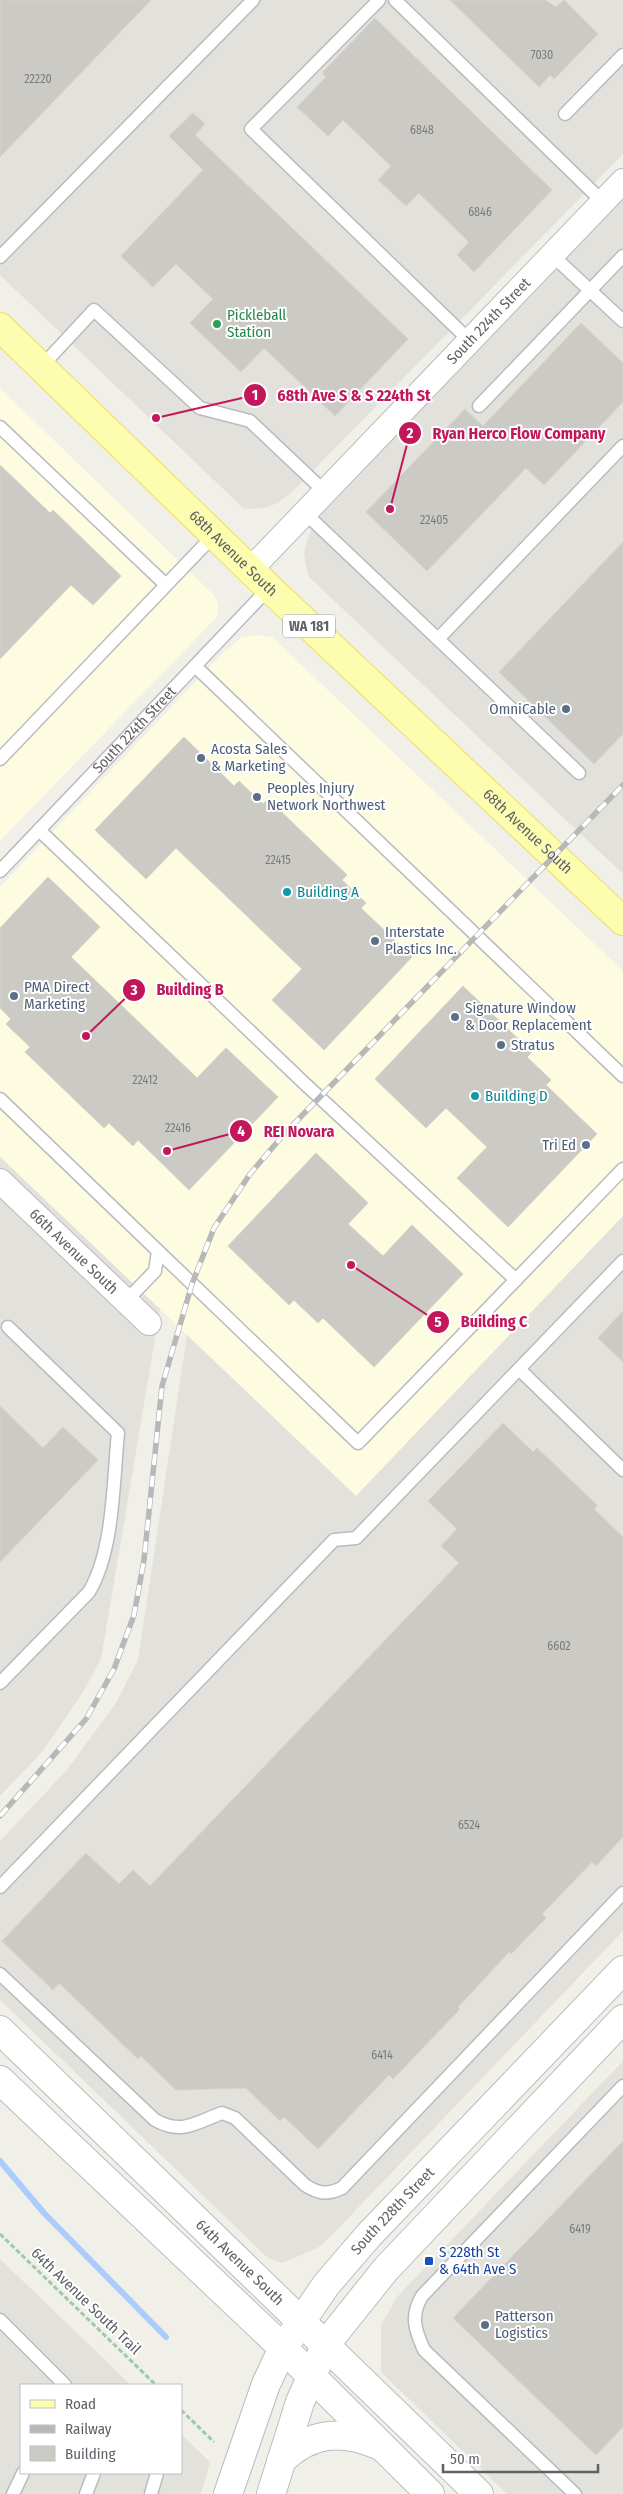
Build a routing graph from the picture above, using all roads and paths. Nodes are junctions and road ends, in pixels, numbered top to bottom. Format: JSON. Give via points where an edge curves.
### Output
{"nodes":[{"id":1,"x":253,"y":0,"type":"edge"},
{"id":2,"x":379,"y":0,"type":"edge"},
{"id":3,"x":395,"y":0,"type":"edge"},
{"id":4,"x":623,"y":55,"type":"edge"},
{"id":5,"x":566,"y":114,"type":"dead end"},
{"id":6,"x":623,"y":181,"type":"edge"},
{"id":7,"x":603,"y":202,"type":"junction"},
{"id":8,"x":552,"y":254,"type":"junction"},
{"id":9,"x":623,"y":256,"type":"edge"},
{"id":10,"x":0,"y":257,"type":"edge"},
{"id":11,"x":590,"y":290,"type":"junction"},
{"id":12,"x":623,"y":321,"type":"edge"},
{"id":13,"x":0,"y":327,"type":"edge"},
{"id":14,"x":470,"y":341,"type":"junction"},
{"id":15,"x":41,"y":367,"type":"junction"},
{"id":16,"x":480,"y":406,"type":"dead end"},
{"id":17,"x":0,"y":427,"type":"edge"},
{"id":18,"x":623,"y":446,"type":"edge"},
{"id":19,"x":325,"y":492,"type":"junction"},
{"id":20,"x":305,"y":513,"type":"junction"},
{"id":21,"x":214,"y":535,"type":"junction"},
{"id":22,"x":259,"y":579,"type":"junction"},
{"id":23,"x":166,"y":585,"type":"junction"},
{"id":24,"x":438,"y":639,"type":"junction"},
{"id":25,"x":194,"y":666,"type":"junction"},
{"id":26,"x":0,"y":759,"type":"edge"},
{"id":27,"x":579,"y":773,"type":"dead end"},
{"id":28,"x":39,"y":830,"type":"junction"},
{"id":29,"x":0,"y":871,"type":"edge"},
{"id":30,"x":623,"y":921,"type":"edge"},
{"id":31,"x":623,"y":1076,"type":"edge"},
{"id":32,"x":0,"y":1099,"type":"edge"},
{"id":33,"x":623,"y":1169,"type":"edge"},
{"id":34,"x":0,"y":1181,"type":"edge"},
{"id":35,"x":158,"y":1252,"type":"junction"},
{"id":36,"x":623,"y":1261,"type":"edge"},
{"id":37,"x":516,"y":1280,"type":"junction"},
{"id":38,"x":126,"y":1301,"type":"junction"},
{"id":39,"x":149,"y":1323,"type":"dead end"},
{"id":40,"x":8,"y":1326,"type":"dead end"},
{"id":41,"x":519,"y":1369,"type":"junction"},
{"id":42,"x":623,"y":1470,"type":"edge"},
{"id":43,"x":0,"y":1683,"type":"edge"},
{"id":44,"x":0,"y":1886,"type":"edge"},
{"id":45,"x":623,"y":1893,"type":"edge"},
{"id":46,"x":623,"y":1970,"type":"edge"},
{"id":47,"x":0,"y":1974,"type":"edge"},
{"id":48,"x":623,"y":2019,"type":"edge"},
{"id":49,"x":0,"y":2030,"type":"edge"},
{"id":50,"x":0,"y":2080,"type":"edge"},
{"id":51,"x":623,"y":2086,"type":"edge"},
{"id":52,"x":0,"y":2234,"type":"edge"},
{"id":53,"x":0,"y":2320,"type":"edge"},
{"id":54,"x":302,"y":2320,"type":"junction"},
{"id":55,"x":326,"y":2344,"type":"junction"},
{"id":56,"x":284,"y":2348,"type":"junction"},
{"id":57,"x":311,"y":2376,"type":"junction"},
{"id":58,"x":65,"y":2384,"type":"edge"},
{"id":59,"x":155,"y":2384,"type":"edge"},
{"id":60,"x":182,"y":2411,"type":"edge"},
{"id":61,"x":214,"y":2442,"type":"dead end"},
{"id":62,"x":380,"y":2446,"type":"junction"},
{"id":63,"x":282,"y":2461,"type":"junction"},
{"id":64,"x":23,"y":2474,"type":"edge"},
{"id":65,"x":94,"y":2474,"type":"edge"},
{"id":66,"x":156,"y":2474,"type":"edge"},
{"id":67,"x":13,"y":2494,"type":"edge"},
{"id":68,"x":86,"y":2494,"type":"edge"},
{"id":69,"x":150,"y":2494,"type":"edge"},
{"id":70,"x":228,"y":2494,"type":"edge"},
{"id":71,"x":271,"y":2494,"type":"edge"},
{"id":72,"x":430,"y":2494,"type":"edge"},
{"id":73,"x":479,"y":2494,"type":"edge"},
{"id":74,"x":575,"y":2494,"type":"edge"}],
"edges":[{"from":1,"to":10,"type":"lane"},
{"from":2,"to":14,"type":"lane","via":[[251,128]]},
{"from":3,"to":7,"type":"lane"},
{"from":4,"to":5,"type":"lane"},
{"from":6,"to":7,"type":"street","name":"South 224th Street"},
{"from":7,"to":8,"type":"street","name":"South 224th Street"},
{"from":8,"to":11,"type":"lane"},
{"from":8,"to":14,"type":"street","name":"South 224th Street"},
{"from":9,"to":11,"type":"lane"},
{"from":11,"to":12,"type":"lane"},
{"from":11,"to":16,"type":"lane"},
{"from":13,"to":15,"type":"main road","name":"68th Avenue South","number":"WA 181"},
{"from":14,"to":19,"type":"street","name":"South 224th Street"},
{"from":15,"to":19,"type":"lane","via":[[94,310],[200,408],[250,421]]},
{"from":15,"to":21,"type":"main road","name":"68th Avenue South","number":"WA 181"},
{"from":17,"to":23,"type":"lane"},
{"from":18,"to":24,"type":"lane"},
{"from":19,"to":20,"type":"street","name":"South 224th Street"},
{"from":20,"to":22,"type":"street","name":"South 224th Street"},
{"from":20,"to":24,"type":"lane"},
{"from":21,"to":22,"type":"main road","name":"68th Avenue South","number":"WA 181"},
{"from":21,"to":23,"type":"lane"},
{"from":22,"to":25,"type":"lane","name":"South 224th Street"},
{"from":22,"to":30,"type":"main road","name":"68th Avenue South","number":"WA 181"},
{"from":23,"to":26,"type":"lane"},
{"from":24,"to":27,"type":"lane"},
{"from":25,"to":28,"type":"lane","name":"South 224th Street"},
{"from":25,"to":31,"type":"lane"},
{"from":28,"to":29,"type":"lane","name":"South 224th Street"},
{"from":28,"to":37,"type":"lane"},
{"from":32,"to":35,"type":"lane"},
{"from":33,"to":37,"type":"lane"},
{"from":34,"to":38,"type":"street","name":"66th Avenue South"},
{"from":35,"to":37,"type":"lane","via":[[358,1443]]},
{"from":35,"to":38,"type":"lane","via":[[155,1271]]},
{"from":36,"to":41,"type":"lane"},
{"from":38,"to":39,"type":"street","name":"66th Avenue South"},
{"from":40,"to":43,"type":"lane","via":[[118,1433],[106,1550],[99,1575],[89,1592]]},
{"from":41,"to":42,"type":"lane"},
{"from":41,"to":44,"type":"lane","via":[[356,1538],[334,1540]]},
{"from":45,"to":47,"type":"lane","via":[[342,2188],[328,2194],[316,2192],[305,2185],[235,2118],[222,2113],[176,2129],[155,2120]]},
{"from":46,"to":54,"type":"street","name":"South 228th Street","via":[[369,2235],[331,2279]]},
{"from":48,"to":55,"type":"street","via":[[386,2269]]},
{"from":49,"to":54,"type":"street","name":"64th Avenue South"},
{"from":50,"to":56,"type":"street"},
{"from":51,"to":74,"type":"lane","via":[[415,2307],[415,2331],[424,2350]]},
{"from":52,"to":59,"type":"path","name":"64th Avenue South Trail"},
{"from":53,"to":58,"type":"lane"},
{"from":54,"to":55,"type":"street","name":"64th Avenue South"},
{"from":54,"to":56,"type":"street","name":"South 228th Street"},
{"from":55,"to":57,"type":"street"},
{"from":55,"to":73,"type":"street","name":"64th Avenue South"},
{"from":56,"to":57,"type":"street"},
{"from":56,"to":70,"type":"street","name":"South 228th Street","via":[[266,2384]]},
{"from":57,"to":62,"type":"street"},
{"from":57,"to":63,"type":"street"},
{"from":60,"to":61,"type":"path"},
{"from":62,"to":63,"type":"street","via":[[362,2438],[322,2436],[294,2448]]},
{"from":62,"to":72,"type":"street"},
{"from":63,"to":71,"type":"street"},
{"from":64,"to":67,"type":"lane"},
{"from":65,"to":68,"type":"lane"},
{"from":66,"to":69,"type":"lane"}]}
